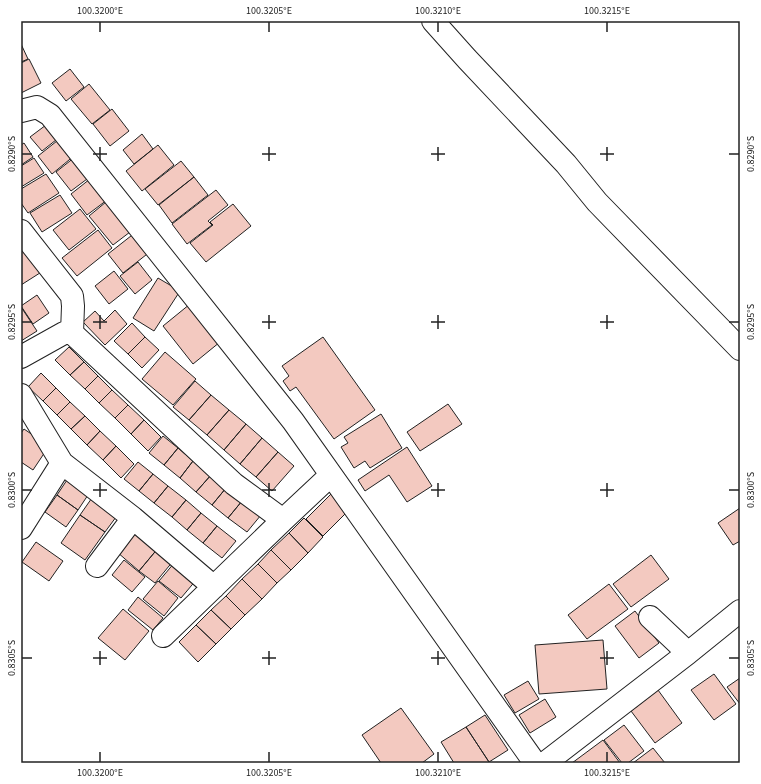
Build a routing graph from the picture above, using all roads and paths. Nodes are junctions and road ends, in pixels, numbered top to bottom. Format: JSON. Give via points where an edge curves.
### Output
{"nodes":[{"id":1,"x":433,"y":21,"type":"edge"},
{"id":2,"x":21,"y":112,"type":"edge"},
{"id":3,"x":21,"y":231,"type":"edge"},
{"id":4,"x":72,"y":333,"type":"junction"},
{"id":5,"x":740,"y":349,"type":"edge"},
{"id":6,"x":21,"y":357,"type":"edge"},
{"id":7,"x":21,"y":395,"type":"edge"},
{"id":8,"x":62,"y":462,"type":"junction"},
{"id":9,"x":331,"y":475,"type":"junction"},
{"id":10,"x":133,"y":518,"type":"junction"},
{"id":11,"x":283,"y":520,"type":"junction"},
{"id":12,"x":21,"y":528,"type":"edge"},
{"id":13,"x":97,"y":566,"type":"dead end"},
{"id":14,"x":214,"y":587,"type":"junction"},
{"id":15,"x":740,"y":611,"type":"edge"},
{"id":16,"x":650,"y":617,"type":"dead end"},
{"id":17,"x":163,"y":636,"type":"dead end"},
{"id":18,"x":688,"y":652,"type":"junction"},
{"id":19,"x":535,"y":763,"type":"edge"},
{"id":20,"x":545,"y":763,"type":"edge"}],
"edges":[{"from":1,"to":5,"type":"street","via":[[598,202]]},
{"from":2,"to":9,"type":"street","via":[[37,107],[50,115],[293,421]]},
{"from":3,"to":4,"type":"street","via":[[72,296]]},
{"from":4,"to":6,"type":"street","via":[[64,333]]},
{"from":4,"to":11,"type":"street","via":[[234,484]]},
{"from":7,"to":8,"type":"street"},
{"from":8,"to":10,"type":"street"},
{"from":8,"to":12,"type":"street"},
{"from":9,"to":11,"type":"street"},
{"from":9,"to":19,"type":"street"},
{"from":10,"to":13,"type":"street"},
{"from":10,"to":14,"type":"street"},
{"from":11,"to":14,"type":"street"},
{"from":14,"to":17,"type":"street"},
{"from":15,"to":18,"type":"street"},
{"from":16,"to":18,"type":"street"},
{"from":18,"to":20,"type":"street"}]}
